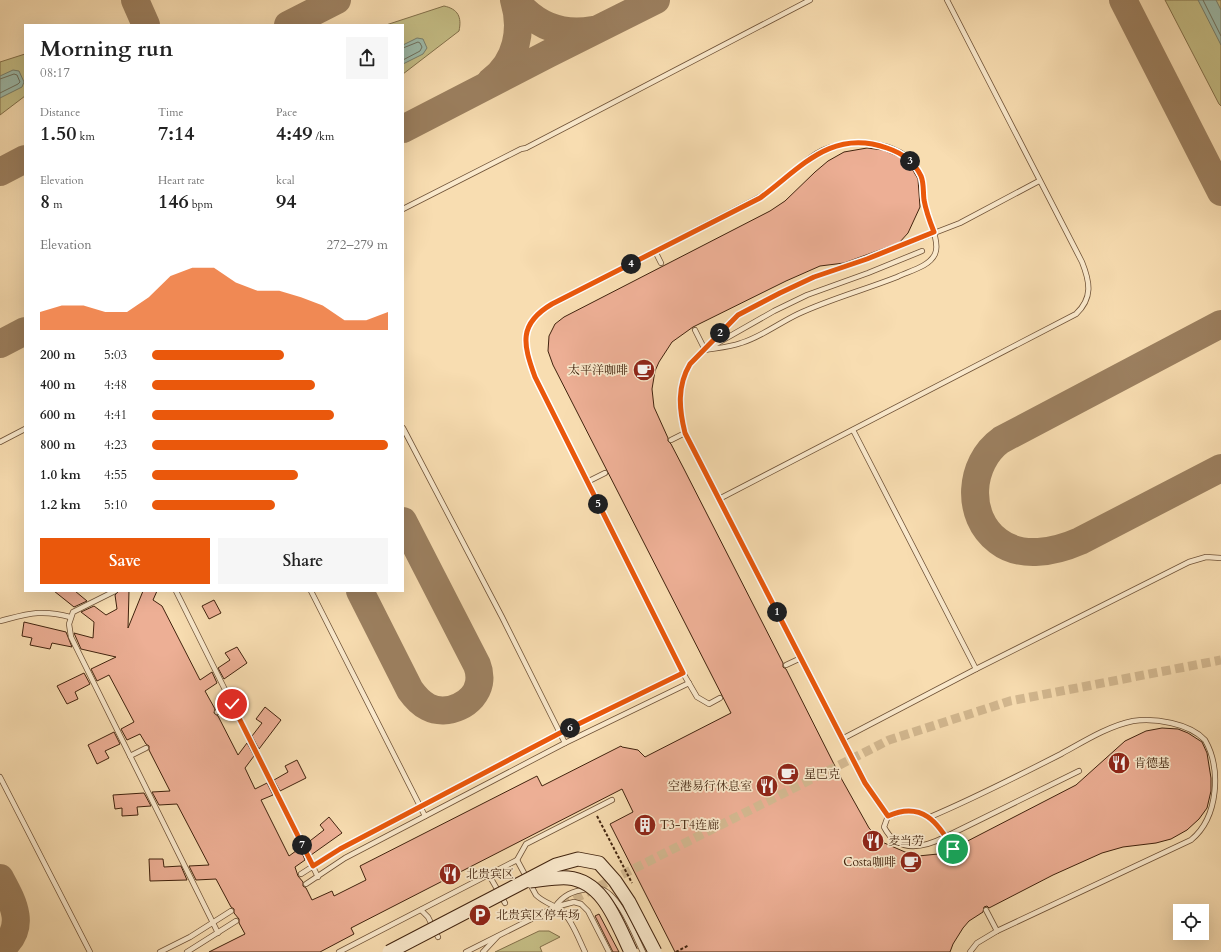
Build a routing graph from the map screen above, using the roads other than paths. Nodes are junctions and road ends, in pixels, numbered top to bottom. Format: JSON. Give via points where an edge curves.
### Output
{"nodes":[{"id":1,"x":810,"y":0,"type":"edge"},
{"id":2,"x":947,"y":0,"type":"edge"},
{"id":3,"x":1039,"y":181,"type":"junction"},
{"id":4,"x":404,"y":208,"type":"edge"},
{"id":5,"x":934,"y":232,"type":"junction"},
{"id":6,"x":655,"y":251,"type":"junction"},
{"id":7,"x":922,"y":251,"type":"dead end"},
{"id":8,"x":661,"y":263,"type":"dead end"},
{"id":9,"x":695,"y":330,"type":"dead end"},
{"id":10,"x":706,"y":350,"type":"junction"},
{"id":11,"x":24,"y":430,"type":"edge"},
{"id":12,"x":404,"y":430,"type":"edge"},
{"id":13,"x":853,"y":430,"type":"junction"},
{"id":14,"x":685,"y":433,"type":"junction"},
{"id":15,"x":671,"y":440,"type":"dead end"},
{"id":16,"x":0,"y":442,"type":"edge"},
{"id":17,"x":605,"y":473,"type":"dead end"},
{"id":18,"x":587,"y":482,"type":"junction"},
{"id":19,"x":719,"y":499,"type":"junction"},
{"id":20,"x":1221,"y":558,"type":"edge"},
{"id":21,"x":113,"y":592,"type":"edge"},
{"id":22,"x":176,"y":592,"type":"edge"},
{"id":23,"x":312,"y":592,"type":"edge"},
{"id":24,"x":70,"y":617,"type":"junction"},
{"id":25,"x":0,"y":621,"type":"edge"},
{"id":26,"x":801,"y":658,"type":"junction"},
{"id":27,"x":786,"y":665,"type":"dead end"},
{"id":28,"x":976,"y":669,"type":"junction"},
{"id":29,"x":683,"y":673,"type":"junction"},
{"id":30,"x":689,"y":683,"type":"junction"},
{"id":31,"x":720,"y":698,"type":"dead end"},
{"id":32,"x":232,"y":704,"type":"junction"},
{"id":33,"x":217,"y":712,"type":"dead end"},
{"id":34,"x":560,"y":733,"type":"junction"},
{"id":35,"x":842,"y":739,"type":"junction"},
{"id":36,"x":565,"y":743,"type":"junction"},
{"id":37,"x":146,"y":748,"type":"dead end"},
{"id":38,"x":130,"y":756,"type":"junction"},
{"id":39,"x":1079,"y":771,"type":"dead end"},
{"id":40,"x":0,"y":777,"type":"edge"},
{"id":41,"x":612,"y":800,"type":"dead end"},
{"id":42,"x":420,"y":807,"type":"junction"},
{"id":43,"x":425,"y":816,"type":"junction"},
{"id":44,"x":888,"y":816,"type":"junction"},
{"id":45,"x":930,"y":818,"type":"junction"},
{"id":46,"x":945,"y":837,"type":"junction"},
{"id":47,"x":953,"y":849,"type":"dead end"},
{"id":48,"x":517,"y":860,"type":"junction"},
{"id":49,"x":313,"y":866,"type":"junction"},
{"id":50,"x":301,"y":874,"type":"dead end"},
{"id":51,"x":489,"y":875,"type":"junction"},
{"id":52,"x":318,"y":877,"type":"junction"},
{"id":53,"x":523,"y":882,"type":"junction"},
{"id":54,"x":306,"y":884,"type":"dead end"},
{"id":55,"x":505,"y":903,"type":"dead end"},
{"id":56,"x":555,"y":907,"type":"junction"},
{"id":57,"x":420,"y":910,"type":"junction"},
{"id":58,"x":986,"y":910,"type":"dead end"},
{"id":59,"x":231,"y":911,"type":"dead end"},
{"id":60,"x":236,"y":921,"type":"dead end"},
{"id":61,"x":213,"y":923,"type":"junction"},
{"id":62,"x":997,"y":931,"type":"junction"},
{"id":63,"x":218,"y":933,"type":"junction"},
{"id":64,"x":500,"y":935,"type":"junction"},
{"id":65,"x":438,"y":937,"type":"dead end"},
{"id":66,"x":90,"y":952,"type":"edge"},
{"id":67,"x":160,"y":952,"type":"edge"},
{"id":68,"x":187,"y":952,"type":"edge"},
{"id":69,"x":339,"y":952,"type":"edge"},
{"id":70,"x":389,"y":952,"type":"edge"},
{"id":71,"x":467,"y":952,"type":"edge"},
{"id":72,"x":483,"y":952,"type":"edge"},
{"id":73,"x":585,"y":952,"type":"edge"},
{"id":74,"x":609,"y":952,"type":"edge"},
{"id":75,"x":632,"y":952,"type":"edge"},
{"id":76,"x":643,"y":952,"type":"edge"},
{"id":77,"x":655,"y":952,"type":"edge"},
{"id":78,"x":970,"y":952,"type":"edge"}],
"edges":[{"from":1,"to":4,"type":"lane"},
{"from":2,"to":3,"type":"lane"},
{"from":3,"to":5,"type":"lane","via":[[960,223]]},
{"from":3,"to":13,"type":"lane","via":[[1087,274],[1090,284],[1083,308],[1069,318]]},
{"from":5,"to":6,"type":"lane","via":[[927,213],[922,177],[915,166],[906,156],[878,144],[861,142],[823,150],[760,198]]},
{"from":5,"to":10,"type":"lane","via":[[814,277],[780,293],[738,315]]},
{"from":5,"to":10,"type":"lane","via":[[935,253],[923,265],[804,312],[740,344]]},
{"from":6,"to":8,"type":"lane"},
{"from":6,"to":18,"type":"lane","via":[[540,311],[528,327],[526,338],[535,377]]},
{"from":7,"to":10,"type":"lane","via":[[807,295]]},
{"from":9,"to":10,"type":"lane"},
{"from":10,"to":14,"type":"lane","via":[[690,364],[680,389],[679,404]]},
{"from":11,"to":16,"type":"lane"},
{"from":12,"to":34,"type":"lane"},
{"from":13,"to":19,"type":"lane"},
{"from":13,"to":28,"type":"lane"},
{"from":14,"to":15,"type":"lane"},
{"from":14,"to":19,"type":"lane"},
{"from":17,"to":18,"type":"lane"},
{"from":18,"to":29,"type":"lane"},
{"from":19,"to":26,"type":"lane"},
{"from":20,"to":28,"type":"lane","via":[[1206,557],[1189,562]]},
{"from":21,"to":24,"type":"lane","via":[[73,612]]},
{"from":22,"to":32,"type":"lane"},
{"from":23,"to":42,"type":"lane"},
{"from":24,"to":25,"type":"lane","via":[[53,612],[36,612]]},
{"from":24,"to":38,"type":"lane","via":[[71,637]]},
{"from":26,"to":27,"type":"lane"},
{"from":26,"to":35,"type":"lane"},
{"from":28,"to":35,"type":"lane"},
{"from":29,"to":30,"type":"lane"},
{"from":29,"to":34,"type":"lane"},
{"from":30,"to":31,"type":"lane","via":[[697,698],[710,704]]},
{"from":30,"to":36,"type":"lane"},
{"from":32,"to":33,"type":"lane"},
{"from":32,"to":49,"type":"lane"},
{"from":34,"to":36,"type":"lane"},
{"from":34,"to":42,"type":"lane"},
{"from":35,"to":44,"type":"lane","via":[[865,783]]},
{"from":36,"to":43,"type":"lane"},
{"from":37,"to":38,"type":"lane"},
{"from":38,"to":61,"type":"lane"},
{"from":39,"to":46,"type":"lane"},
{"from":40,"to":66,"type":"lane"},
{"from":41,"to":48,"type":"lane","via":[[526,844]]},
{"from":42,"to":43,"type":"lane"},
{"from":42,"to":49,"type":"lane"},
{"from":43,"to":52,"type":"lane","via":[[345,858]]},
{"from":44,"to":45,"type":"lane","via":[[915,811]]},
{"from":44,"to":46,"type":"lane","via":[[884,827],[889,836],[899,843],[912,847],[928,845]]},
{"from":45,"to":46,"type":"lane","via":[[935,821]]},
{"from":45,"to":62,"type":"lane","via":[[1094,737],[1132,722],[1152,721],[1192,730],[1204,739],[1213,751],[1217,763],[1218,798],[1213,814],[1200,833],[1181,845]]},
{"from":46,"to":47,"type":"lane"},
{"from":48,"to":51,"type":"lane"},
{"from":48,"to":56,"type":"lane","via":[[536,894]]},
{"from":49,"to":50,"type":"lane"},
{"from":49,"to":52,"type":"lane"},
{"from":51,"to":55,"type":"lane"},
{"from":51,"to":57,"type":"lane"},
{"from":52,"to":54,"type":"lane"},
{"from":53,"to":70,"type":"main road","bridge":true},
{"from":53,"to":75,"type":"main road","bridge":true,"via":[[568,878],[588,883],[606,903]]},
{"from":53,"to":77,"type":"main road","bridge":true,"via":[[556,865],[578,859],[599,863],[629,902]]},
{"from":56,"to":64,"type":"lane"},
{"from":56,"to":73,"type":"lane","via":[[569,920]]},
{"from":56,"to":74,"type":"lane","via":[[574,902],[581,904],[588,911]]},
{"from":56,"to":76,"type":"lane","via":[[561,898],[578,890],[603,890],[619,905]]},
{"from":57,"to":65,"type":"lane","via":[[428,918]]},
{"from":57,"to":69,"type":"lane"},
{"from":58,"to":62,"type":"lane"},
{"from":59,"to":61,"type":"lane"},
{"from":60,"to":63,"type":"lane"},
{"from":61,"to":63,"type":"lane"},
{"from":61,"to":67,"type":"lane"},
{"from":62,"to":78,"type":"lane","via":[[977,943]]},
{"from":63,"to":68,"type":"lane"},
{"from":64,"to":71,"type":"lane"},
{"from":64,"to":72,"type":"lane"}]}
